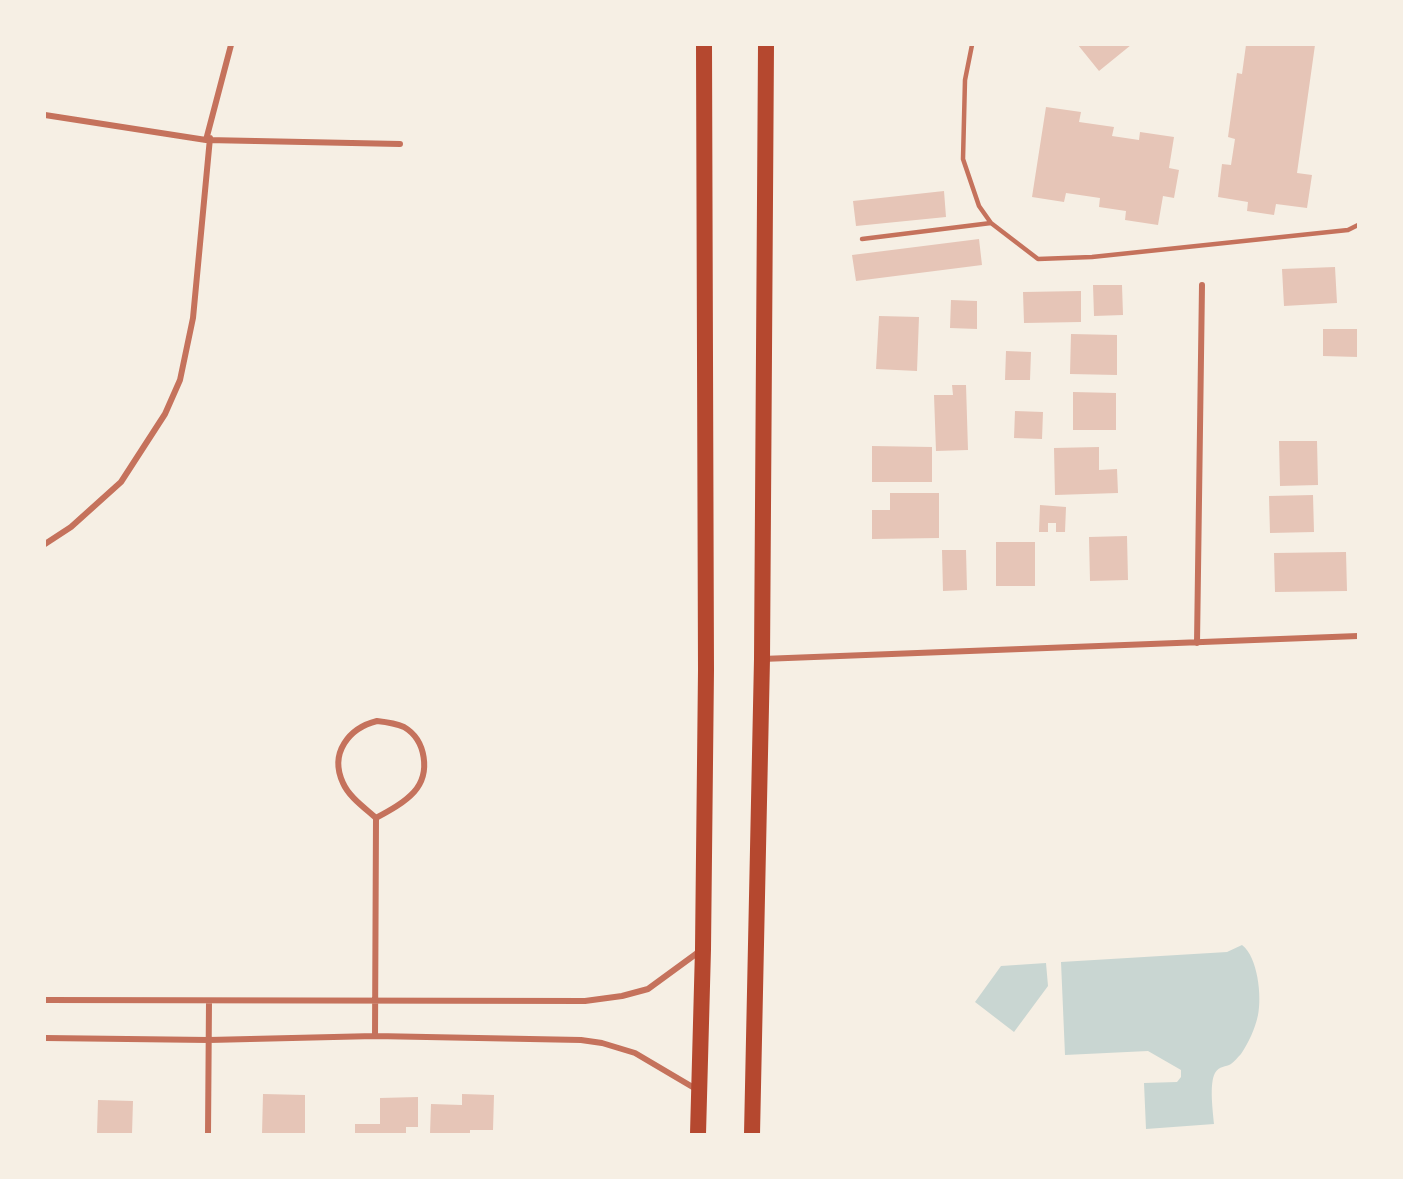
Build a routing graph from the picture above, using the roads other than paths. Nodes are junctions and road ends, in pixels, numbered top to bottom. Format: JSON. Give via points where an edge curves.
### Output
{"nodes":[{"id":1,"x":231,"y":45,"type":"edge"},
{"id":2,"x":704,"y":45,"type":"edge"},
{"id":3,"x":766,"y":45,"type":"edge"},
{"id":4,"x":972,"y":45,"type":"edge"},
{"id":5,"x":45,"y":115,"type":"edge"},
{"id":6,"x":208,"y":139,"type":"junction"},
{"id":7,"x":400,"y":144,"type":"dead end"},
{"id":8,"x":991,"y":223,"type":"junction"},
{"id":9,"x":1358,"y":225,"type":"edge"},
{"id":10,"x":862,"y":239,"type":"dead end"},
{"id":11,"x":1202,"y":285,"type":"dead end"},
{"id":12,"x":45,"y":544,"type":"edge"},
{"id":13,"x":1358,"y":636,"type":"edge"},
{"id":14,"x":1197,"y":643,"type":"junction"},
{"id":15,"x":762,"y":659,"type":"junction"},
{"id":16,"x":376,"y":818,"type":"junction"},
{"id":17,"x":703,"y":949,"type":"junction"},
{"id":18,"x":45,"y":1000,"type":"edge"},
{"id":19,"x":209,"y":1001,"type":"junction"},
{"id":20,"x":375,"y":1001,"type":"junction"},
{"id":21,"x":375,"y":1036,"type":"junction"},
{"id":22,"x":45,"y":1038,"type":"edge"},
{"id":23,"x":208,"y":1040,"type":"junction"},
{"id":24,"x":698,"y":1090,"type":"junction"},
{"id":25,"x":208,"y":1134,"type":"edge"},
{"id":26,"x":698,"y":1134,"type":"edge"},
{"id":27,"x":752,"y":1134,"type":"edge"}],
"edges":[{"from":1,"to":6,"type":"street"},
{"from":2,"to":17,"type":"highway"},
{"from":3,"to":15,"type":"highway"},
{"from":4,"to":8,"type":"lane","via":[[965,80],[963,159],[978,206]]},
{"from":5,"to":6,"type":"street"},
{"from":6,"to":7,"type":"street"},
{"from":6,"to":12,"type":"street","via":[[193,318],[180,380],[165,414],[121,482]]},
{"from":8,"to":9,"type":"lane","via":[[1038,259],[1092,257],[1347,230]]},
{"from":8,"to":10,"type":"lane"},
{"from":11,"to":14,"type":"street"},
{"from":13,"to":14,"type":"street"},
{"from":14,"to":15,"type":"street"},
{"from":15,"to":27,"type":"highway"},
{"from":16,"to":16,"type":"street","via":[[343,784],[339,757],[352,733],[364,725],[391,722],[415,737],[425,764],[415,791]]},
{"from":16,"to":20,"type":"street"},
{"from":17,"to":20,"type":"street","via":[[648,988],[622,996],[585,1001]]},
{"from":17,"to":24,"type":"highway"},
{"from":18,"to":19,"type":"street"},
{"from":19,"to":20,"type":"street"},
{"from":19,"to":23,"type":"street"},
{"from":20,"to":21,"type":"street"},
{"from":21,"to":23,"type":"street"},
{"from":21,"to":24,"type":"street","via":[[602,1043],[635,1053]]},
{"from":22,"to":23,"type":"street"},
{"from":23,"to":25,"type":"street"},
{"from":24,"to":26,"type":"highway"}]}
